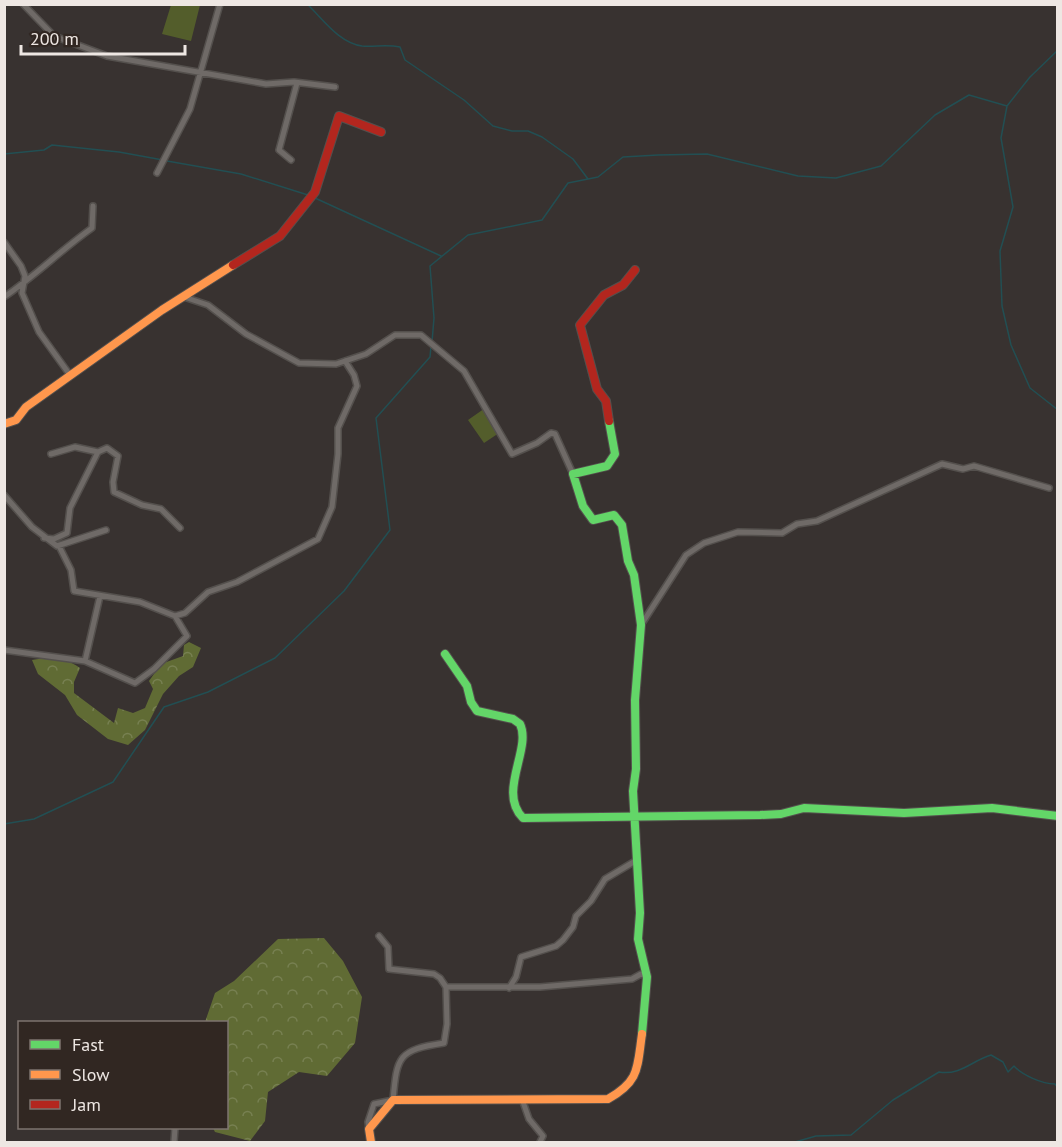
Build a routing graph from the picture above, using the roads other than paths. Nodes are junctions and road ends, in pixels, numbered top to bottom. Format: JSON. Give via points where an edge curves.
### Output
{"nodes":[{"id":1,"x":23,"y":4,"type":"edge"},
{"id":2,"x":220,"y":4,"type":"edge"},
{"id":3,"x":199,"y":70,"type":"junction"},
{"id":4,"x":297,"y":83,"type":"junction"},
{"id":5,"x":335,"y":87,"type":"dead end"},
{"id":6,"x":381,"y":132,"type":"dead end"},
{"id":7,"x":291,"y":160,"type":"dead end"},
{"id":8,"x":157,"y":173,"type":"dead end"},
{"id":9,"x":93,"y":206,"type":"dead end"},
{"id":10,"x":4,"y":242,"type":"edge"},
{"id":11,"x":635,"y":270,"type":"dead end"},
{"id":12,"x":22,"y":282,"type":"junction"},
{"id":13,"x":4,"y":297,"type":"edge"},
{"id":14,"x":184,"y":297,"type":"junction"},
{"id":15,"x":345,"y":361,"type":"junction"},
{"id":16,"x":70,"y":375,"type":"junction"},
{"id":17,"x":4,"y":424,"type":"edge"},
{"id":18,"x":98,"y":452,"type":"junction"},
{"id":19,"x":51,"y":454,"type":"dead end"},
{"id":20,"x":573,"y":474,"type":"junction"},
{"id":21,"x":1049,"y":488,"type":"dead end"},
{"id":22,"x":4,"y":495,"type":"edge"},
{"id":23,"x":180,"y":528,"type":"dead end"},
{"id":24,"x":106,"y":530,"type":"dead end"},
{"id":25,"x":43,"y":537,"type":"junction"},
{"id":26,"x":59,"y":546,"type":"junction"},
{"id":27,"x":100,"y":596,"type":"junction"},
{"id":28,"x":175,"y":616,"type":"junction"},
{"id":29,"x":641,"y":625,"type":"junction"},
{"id":30,"x":4,"y":650,"type":"edge"},
{"id":31,"x":445,"y":654,"type":"dead end"},
{"id":32,"x":85,"y":661,"type":"junction"},
{"id":33,"x":1058,"y":816,"type":"edge"},
{"id":34,"x":636,"y":818,"type":"junction"},
{"id":35,"x":637,"y":860,"type":"junction"},
{"id":36,"x":379,"y":936,"type":"dead end"},
{"id":37,"x":646,"y":977,"type":"junction"},
{"id":38,"x":446,"y":987,"type":"junction"},
{"id":39,"x":509,"y":988,"type":"junction"},
{"id":40,"x":522,"y":1099,"type":"junction"},
{"id":41,"x":393,"y":1100,"type":"junction"},
{"id":42,"x":372,"y":1143,"type":"edge"},
{"id":43,"x":540,"y":1143,"type":"edge"}],
"edges":[{"from":1,"to":3,"type":"street","via":[[54,36],[87,50]]},
{"from":2,"to":3,"type":"street"},
{"from":3,"to":4,"type":"street","via":[[266,84]]},
{"from":3,"to":8,"type":"street","via":[[182,127]]},
{"from":4,"to":5,"type":"street"},
{"from":4,"to":7,"type":"street","via":[[279,150]]},
{"from":6,"to":14,"type":"street","via":[[339,117],[313,196],[280,236]]},
{"from":9,"to":12,"type":"street","via":[[92,228]]},
{"from":10,"to":12,"type":"street","via":[[21,266],[25,276]]},
{"from":11,"to":20,"type":"street","via":[[623,285],[604,295],[580,325],[597,389],[606,401],[615,454],[607,466]]},
{"from":12,"to":13,"type":"street"},
{"from":12,"to":16,"type":"street","via":[[22,293],[39,332]]},
{"from":14,"to":15,"type":"street","via":[[208,305],[246,333],[299,363]]},
{"from":14,"to":16,"type":"street"},
{"from":15,"to":20,"type":"street","via":[[366,354],[396,335],[421,335],[464,371],[512,454],[555,434]]},
{"from":15,"to":28,"type":"street","via":[[357,386],[338,428],[332,507],[318,539],[237,582],[208,592],[186,613]]},
{"from":16,"to":17,"type":"street","via":[[26,407],[16,420]]},
{"from":18,"to":19,"type":"street","via":[[75,447]]},
{"from":18,"to":23,"type":"street","via":[[107,448],[118,456],[114,492],[161,509]]},
{"from":18,"to":25,"type":"street","via":[[70,508],[67,533],[54,539]]},
{"from":20,"to":29,"type":"street","via":[[583,506],[593,520],[614,515],[622,525]]},
{"from":21,"to":29,"type":"street","via":[[974,466],[963,469],[942,464],[782,533],[738,532],[704,543],[686,555]]},
{"from":22,"to":25,"type":"street"},
{"from":24,"to":26,"type":"street"},
{"from":25,"to":26,"type":"street"},
{"from":26,"to":27,"type":"street","via":[[71,570],[74,591]]},
{"from":27,"to":28,"type":"street","via":[[140,602]]},
{"from":27,"to":32,"type":"street"},
{"from":28,"to":32,"type":"street","via":[[187,636],[135,683]]},
{"from":29,"to":34,"type":"street","via":[[635,700]]},
{"from":30,"to":32,"type":"street"},
{"from":31,"to":34,"type":"street","via":[[468,686],[477,711],[512,717],[524,732],[513,782],[516,813],[531,819]]},
{"from":33,"to":34,"type":"street","via":[[992,808],[904,813],[804,808],[781,814]]},
{"from":34,"to":35,"type":"street"},
{"from":35,"to":37,"type":"street","via":[[637,926]]},
{"from":35,"to":39,"type":"street","via":[[605,879],[556,946],[521,957]]},
{"from":36,"to":38,"type":"street","via":[[388,947],[389,969],[434,974]]},
{"from":37,"to":39,"type":"street","via":[[641,974],[632,979]]},
{"from":37,"to":40,"type":"street","via":[[644,1019],[633,1079],[623,1090],[608,1099]]},
{"from":38,"to":39,"type":"street"},
{"from":38,"to":41,"type":"street","via":[[444,1043],[423,1046],[403,1055],[396,1069]]},
{"from":40,"to":41,"type":"street"},
{"from":40,"to":43,"type":"street","via":[[529,1119],[543,1136]]},
{"from":41,"to":42,"type":"street","via":[[369,1129]]}]}
